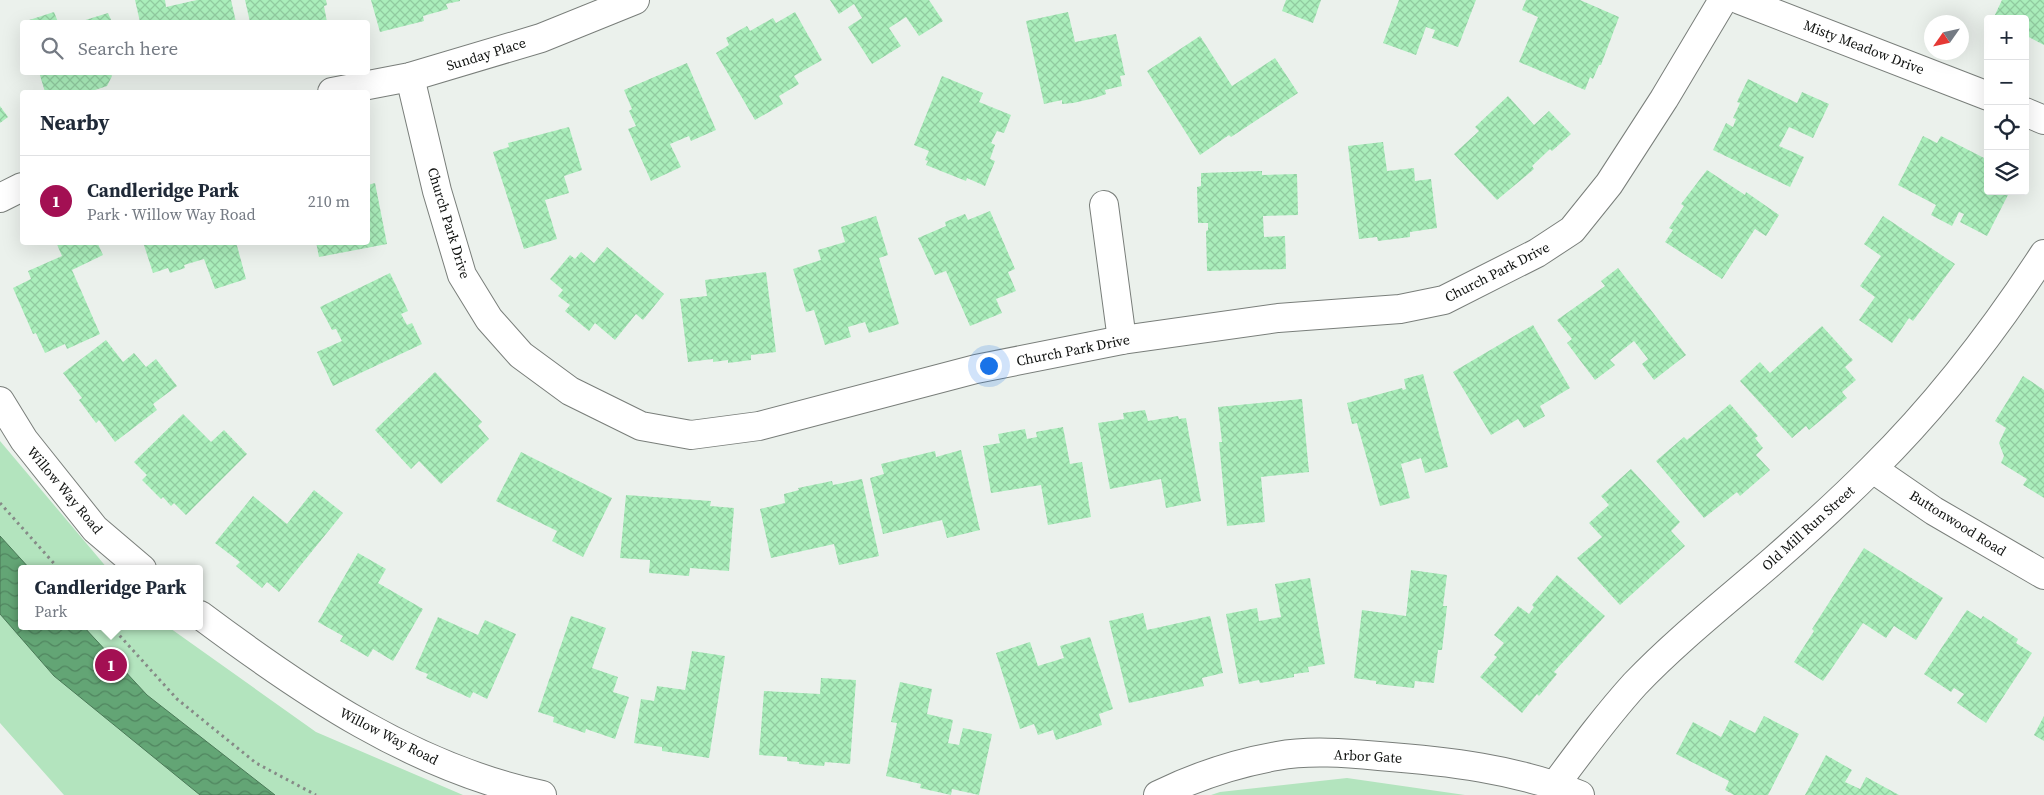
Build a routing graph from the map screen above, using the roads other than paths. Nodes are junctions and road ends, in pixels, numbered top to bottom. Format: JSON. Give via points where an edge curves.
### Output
{"nodes":[{"id":1,"x":635,"y":0,"type":"edge"},
{"id":2,"x":1723,"y":0,"type":"edge"},
{"id":3,"x":1740,"y":0,"type":"edge"},
{"id":4,"x":410,"y":77,"type":"junction"},
{"id":5,"x":342,"y":90,"type":"edge"},
{"id":6,"x":1984,"y":94,"type":"edge"},
{"id":7,"x":2029,"y":114,"type":"edge"},
{"id":8,"x":2044,"y":120,"type":"edge"},
{"id":9,"x":20,"y":188,"type":"edge"},
{"id":10,"x":0,"y":198,"type":"edge"},
{"id":11,"x":1104,"y":205,"type":"dead end"},
{"id":12,"x":2044,"y":254,"type":"edge"},
{"id":13,"x":1122,"y":340,"type":"junction"},
{"id":14,"x":0,"y":401,"type":"edge"},
{"id":15,"x":1873,"y":468,"type":"junction"},
{"id":16,"x":137,"y":565,"type":"edge"},
{"id":17,"x":2044,"y":575,"type":"edge"},
{"id":18,"x":203,"y":617,"type":"edge"},
{"id":19,"x":1567,"y":790,"type":"edge"},
{"id":20,"x":542,"y":795,"type":"edge"},
{"id":21,"x":1158,"y":795,"type":"edge"}],
"edges":[{"from":1,"to":4,"type":"street","name":"Sunday Place","via":[[541,38]]},
{"from":2,"to":13,"type":"street","name":"Church Park Drive","via":[[1608,184],[1572,230],[1537,254],[1444,300],[1400,309],[1278,318]]},
{"from":3,"to":6,"type":"street","name":"Misty Meadow Drive"},
{"from":4,"to":5,"type":"street","name":"Sunday Place"},
{"from":4,"to":13,"type":"street","name":"Church Park Drive","via":[[437,191],[462,275],[490,319],[521,355],[570,391],[641,426],[691,435],[759,426],[976,369]]},
{"from":7,"to":8,"type":"street"},
{"from":9,"to":10,"type":"street"},
{"from":11,"to":13,"type":"street"},
{"from":12,"to":15,"type":"street","name":"Old Mill Run Street","via":[[1951,382]]},
{"from":14,"to":16,"type":"street","name":"Willow Way Road","via":[[24,440],[95,529]]},
{"from":15,"to":17,"type":"street","name":"Buttonwood Road","via":[[1934,511]]},
{"from":15,"to":19,"type":"street","name":"Old Mill Run Street","via":[[1776,558],[1688,632],[1635,684],[1597,727]]},
{"from":18,"to":20,"type":"street","name":"Willow Way Road","via":[[257,657],[357,722],[448,766]]},
{"from":19,"to":21,"type":"street","name":"Arbor Gate","via":[[1449,761],[1344,753],[1278,756],[1192,778]]}]}
